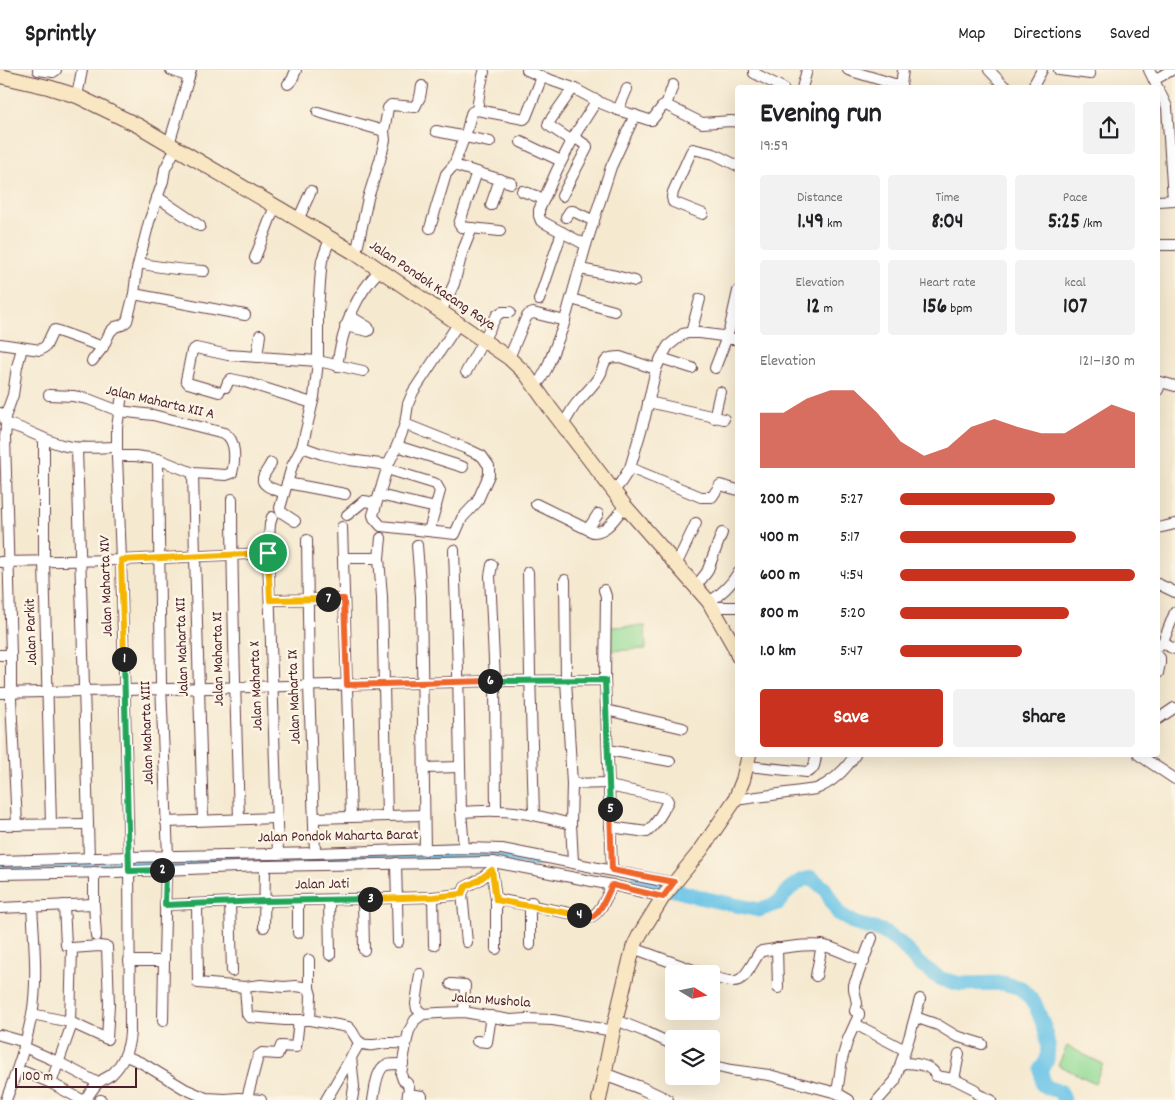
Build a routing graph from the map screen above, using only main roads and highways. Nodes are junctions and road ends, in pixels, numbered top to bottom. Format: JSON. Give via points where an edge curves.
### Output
{"nodes":[{"id":1,"x":0,"y":76,"type":"edge"},
{"id":2,"x":735,"y":650,"type":"edge"},
{"id":3,"x":748,"y":761,"type":"edge"},
{"id":4,"x":599,"y":1100,"type":"edge"}],
"edges":[{"from":1,"to":2,"type":"main road","name":"Jalan Pondok Kacang Raya","via":[[77,96],[138,126],[330,238],[509,358],[526,374],[625,506],[711,604]]},
{"from":3,"to":4,"type":"main road","via":[[736,800],[669,889],[633,948]]}]}
